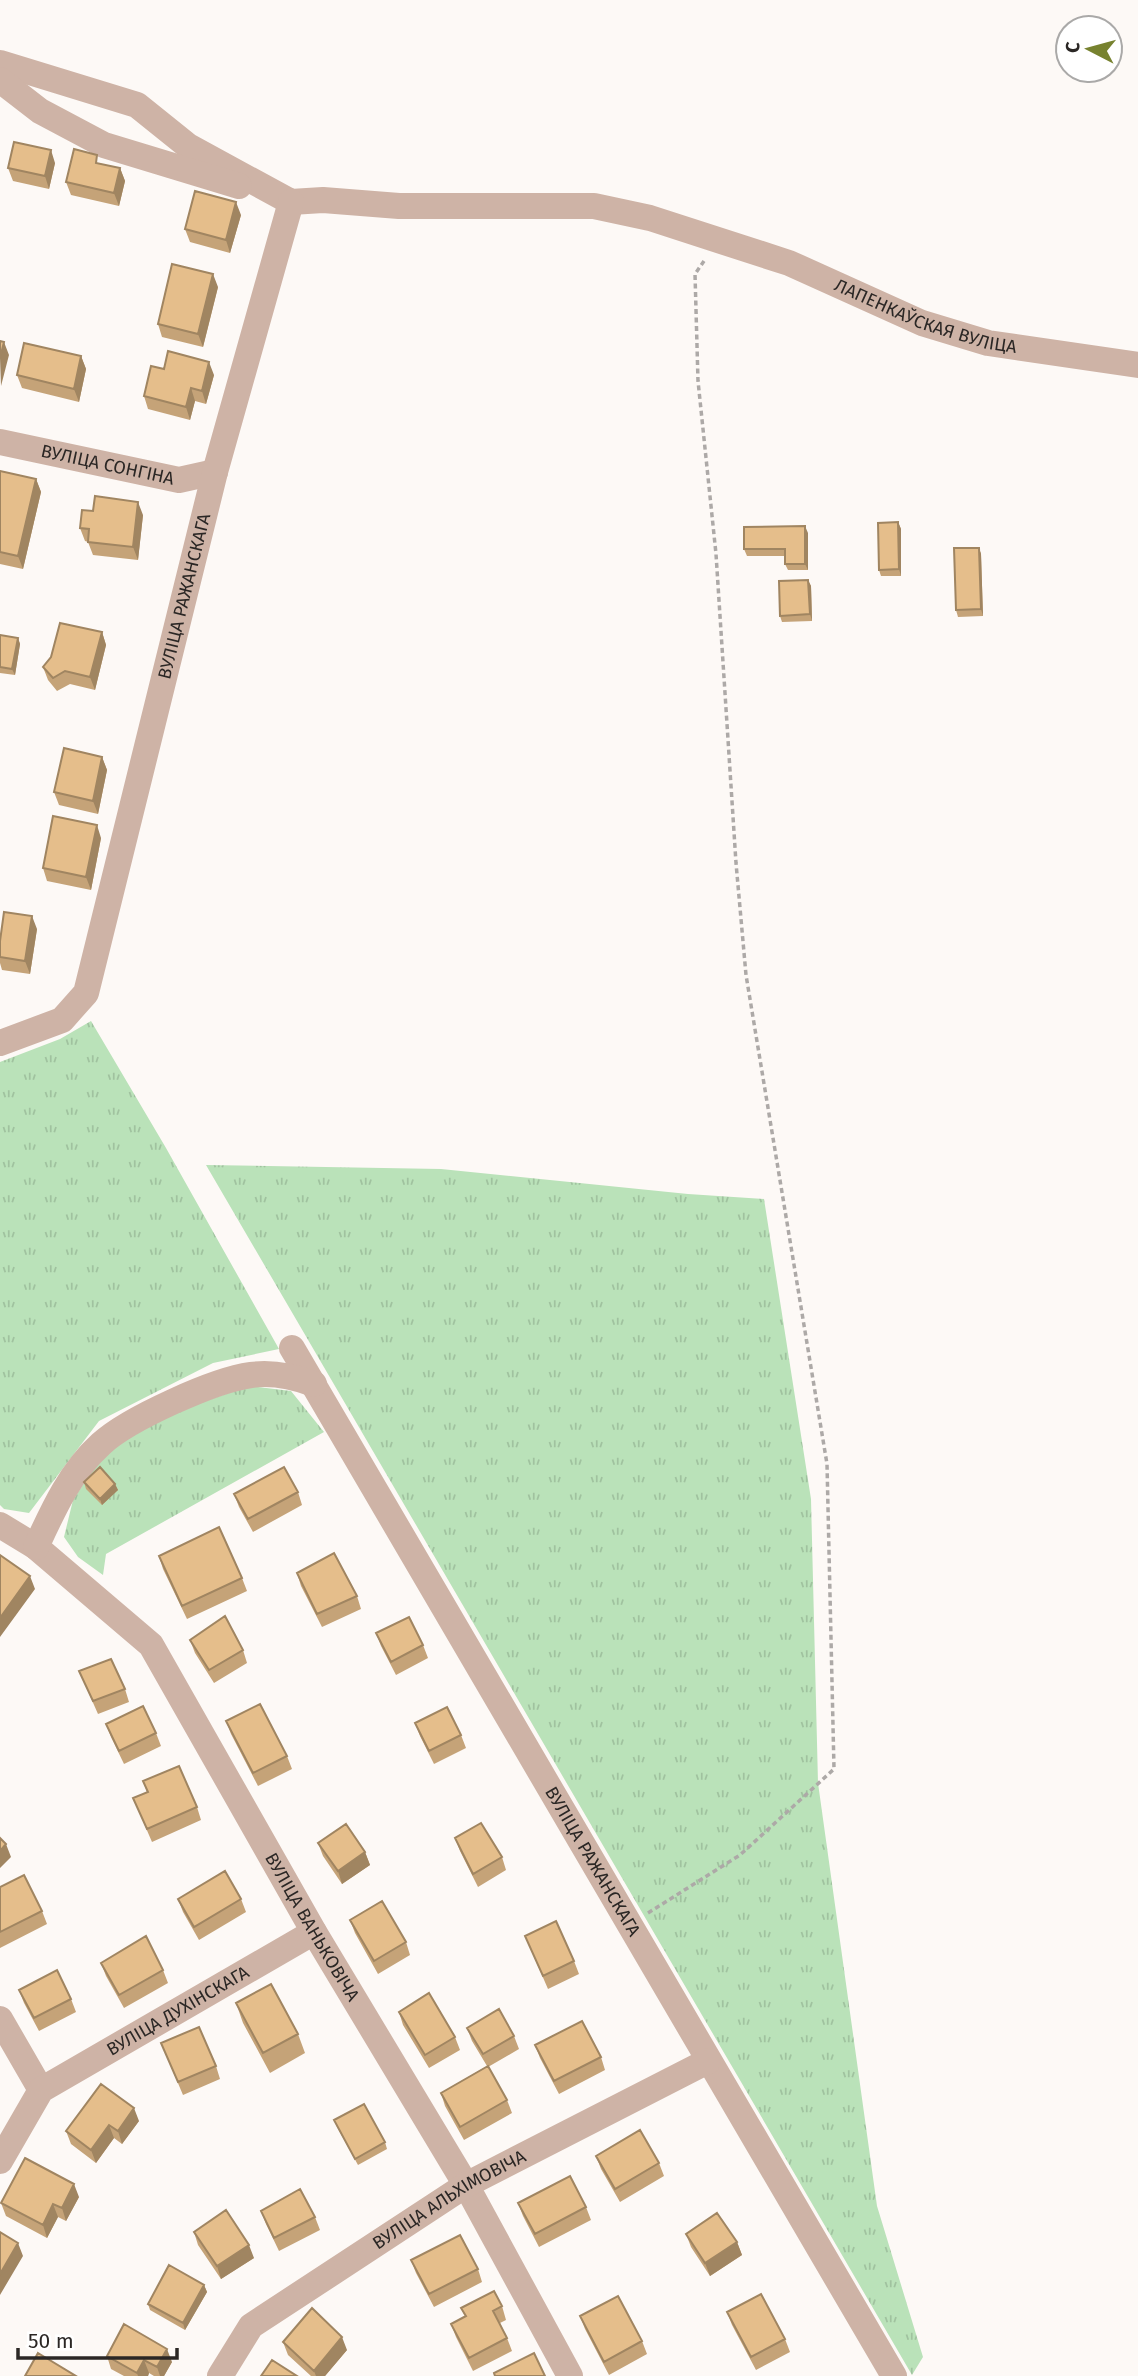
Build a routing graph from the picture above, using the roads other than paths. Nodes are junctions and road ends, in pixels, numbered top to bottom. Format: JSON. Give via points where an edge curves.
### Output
{"nodes":[{"id":1,"x":0,"y":64,"type":"edge"},
{"id":2,"x":0,"y":80,"type":"edge"},
{"id":3,"x":291,"y":202,"type":"junction"},
{"id":4,"x":1138,"y":365,"type":"edge"},
{"id":5,"x":0,"y":442,"type":"edge"},
{"id":6,"x":215,"y":472,"type":"junction"},
{"id":7,"x":0,"y":1043,"type":"edge"},
{"id":8,"x":292,"y":1348,"type":"dead end"},
{"id":9,"x":314,"y":1384,"type":"junction"},
{"id":10,"x":0,"y":1525,"type":"edge"},
{"id":11,"x":36,"y":1548,"type":"junction"},
{"id":12,"x":314,"y":1932,"type":"junction"},
{"id":13,"x":0,"y":2020,"type":"edge"},
{"id":14,"x":708,"y":2061,"type":"junction"},
{"id":15,"x":41,"y":2090,"type":"junction"},
{"id":16,"x":0,"y":2161,"type":"edge"},
{"id":17,"x":466,"y":2185,"type":"junction"},
{"id":18,"x":220,"y":2376,"type":"edge"},
{"id":19,"x":570,"y":2376,"type":"edge"},
{"id":20,"x":894,"y":2376,"type":"edge"}],
"edges":[{"from":1,"to":3,"type":"street","via":[[137,105],[188,146]]},
{"from":2,"to":3,"type":"street","via":[[40,111],[104,145]]},
{"from":3,"to":4,"type":"street","name":"ЛАПЕНКАЎСКАЯ ВУЛІЦА","via":[[594,206],[720,239],[789,263],[922,323],[988,343]]},
{"from":3,"to":6,"type":"street","name":"ВУЛІЦА РАЖАНСКАГА"},
{"from":5,"to":6,"type":"street","name":"ВУЛІЦА СОНГІНА","via":[[179,480]]},
{"from":6,"to":7,"type":"street","name":"ВУЛІЦА РАЖАНСКАГА","via":[[86,993],[62,1020]]},
{"from":8,"to":9,"type":"street","name":"ВУЛІЦА РАЖАНСКАГА"},
{"from":9,"to":11,"type":"street","via":[[293,1377],[252,1374],[212,1385],[149,1413],[102,1443],[76,1473],[59,1497]]},
{"from":9,"to":14,"type":"street","name":"ВУЛІЦА РАЖАНСКАГА"},
{"from":10,"to":11,"type":"street","name":"ВУЛІЦА ВАНЬКОВІЧА"},
{"from":11,"to":12,"type":"street","name":"ВУЛІЦА ВАНЬКОВІЧА","via":[[151,1645]]},
{"from":12,"to":15,"type":"street","name":"ВУЛІЦА ДУХІНСКАГА"},
{"from":12,"to":17,"type":"street","name":"ВУЛІЦА ВАНЬКОВІЧА"},
{"from":13,"to":15,"type":"street"},
{"from":14,"to":17,"type":"street","name":"ВУЛІЦА АЛЬХІМОВІЧА"},
{"from":14,"to":20,"type":"street","name":"ВУЛІЦА РАЖАНСКАГА"},
{"from":15,"to":16,"type":"street","name":"ВУЛІЦА ДУХІНСКАГА"},
{"from":17,"to":18,"type":"street","name":"ВУЛІЦА АЛЬХІМОВІЧА","via":[[251,2326]]},
{"from":17,"to":19,"type":"street","name":"ВУЛІЦА ВАНЬКОВІЧА"}]}
